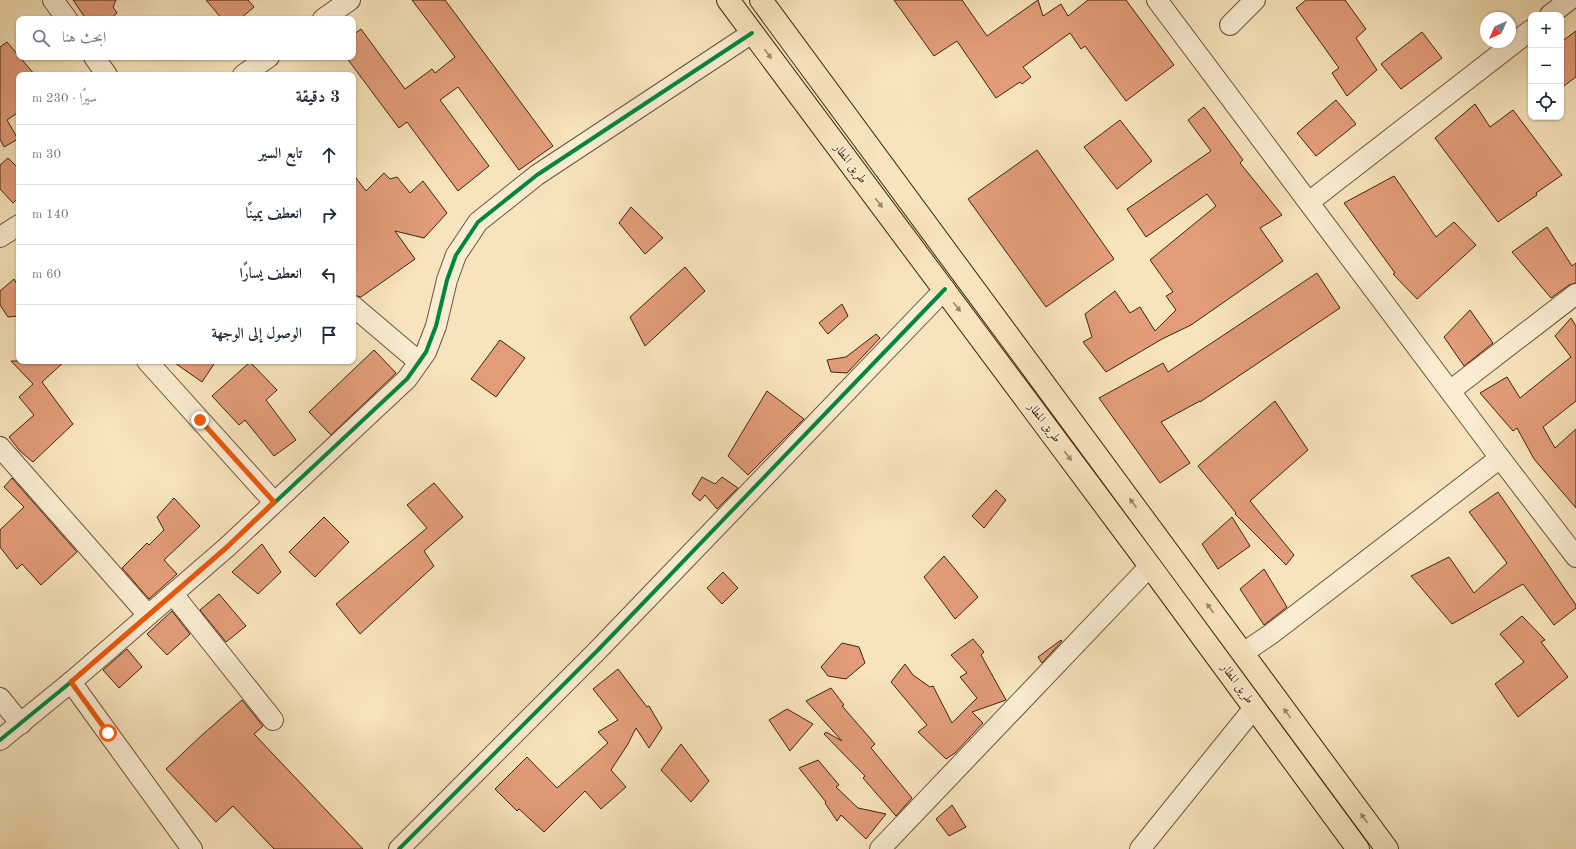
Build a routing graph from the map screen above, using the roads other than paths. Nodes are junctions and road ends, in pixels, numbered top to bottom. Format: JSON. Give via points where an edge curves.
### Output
{"nodes":[{"id":1,"x":53,"y":0,"type":"edge"},
{"id":2,"x":350,"y":0,"type":"edge"},
{"id":3,"x":728,"y":0,"type":"edge"},
{"id":4,"x":761,"y":0,"type":"edge"},
{"id":5,"x":1157,"y":0,"type":"edge"},
{"id":6,"x":1255,"y":0,"type":"edge"},
{"id":7,"x":1569,"y":0,"type":"edge"},
{"id":8,"x":1554,"y":12,"type":"edge"},
{"id":9,"x":65,"y":16,"type":"edge"},
{"id":10,"x":327,"y":16,"type":"edge"},
{"id":11,"x":1230,"y":25,"type":"dead end"},
{"id":12,"x":1528,"y":32,"type":"edge"},
{"id":13,"x":752,"y":33,"type":"junction"},
{"id":14,"x":96,"y":60,"type":"edge"},
{"id":15,"x":265,"y":60,"type":"edge"},
{"id":16,"x":105,"y":72,"type":"edge"},
{"id":17,"x":247,"y":72,"type":"edge"},
{"id":18,"x":1309,"y":202,"type":"junction"},
{"id":19,"x":16,"y":227,"type":"edge"},
{"id":20,"x":0,"y":237,"type":"edge"},
{"id":21,"x":945,"y":289,"type":"junction"},
{"id":22,"x":1576,"y":294,"type":"edge"},
{"id":23,"x":356,"y":309,"type":"edge"},
{"id":24,"x":419,"y":362,"type":"junction"},
{"id":25,"x":150,"y":364,"type":"edge"},
{"id":26,"x":1450,"y":391,"type":"junction"},
{"id":27,"x":0,"y":447,"type":"edge"},
{"id":28,"x":1500,"y":458,"type":"junction"},
{"id":29,"x":274,"y":502,"type":"junction"},
{"id":30,"x":1576,"y":557,"type":"edge"},
{"id":31,"x":1150,"y":566,"type":"junction"},
{"id":32,"x":173,"y":594,"type":"junction"},
{"id":33,"x":148,"y":615,"type":"junction"},
{"id":34,"x":1243,"y":653,"type":"junction"},
{"id":35,"x":71,"y":682,"type":"junction"},
{"id":36,"x":0,"y":698,"type":"edge"},
{"id":37,"x":1254,"y":708,"type":"junction"},
{"id":38,"x":273,"y":720,"type":"dead end"},
{"id":39,"x":21,"y":724,"type":"junction"},
{"id":40,"x":0,"y":740,"type":"edge"},
{"id":41,"x":1332,"y":774,"type":"junction"},
{"id":42,"x":1314,"y":790,"type":"junction"},
{"id":43,"x":192,"y":849,"type":"edge"},
{"id":44,"x":399,"y":849,"type":"edge"},
{"id":45,"x":880,"y":849,"type":"edge"},
{"id":46,"x":1140,"y":849,"type":"edge"},
{"id":47,"x":1358,"y":849,"type":"edge"},
{"id":48,"x":1387,"y":849,"type":"edge"}],
"edges":[{"from":1,"to":9,"type":"street"},
{"from":2,"to":10,"type":"street"},
{"from":3,"to":13,"type":"highway","name":"طريق المطار"},
{"from":34,"to":4,"type":"highway","name":"طريق المطار","one_way":true},
{"from":5,"to":18,"type":"street"},
{"from":6,"to":11,"type":"street"},
{"from":7,"to":8,"type":"street"},
{"from":12,"to":18,"type":"street"},
{"from":13,"to":21,"type":"highway","name":"طريق المطار","one_way":true},
{"from":13,"to":24,"type":"street","via":[[537,175],[478,222],[456,255],[436,326],[426,352]]},
{"from":14,"to":16,"type":"street"},
{"from":15,"to":17,"type":"street"},
{"from":18,"to":26,"type":"street"},
{"from":19,"to":20,"type":"street"},
{"from":21,"to":31,"type":"highway","name":"طريق المطار","one_way":true},
{"from":21,"to":44,"type":"street","via":[[598,650]]},
{"from":22,"to":26,"type":"street"},
{"from":23,"to":24,"type":"street"},
{"from":24,"to":29,"type":"street","via":[[407,379]]},
{"from":25,"to":29,"type":"street"},
{"from":26,"to":28,"type":"street"},
{"from":27,"to":33,"type":"street"},
{"from":28,"to":30,"type":"street"},
{"from":28,"to":34,"type":"street"},
{"from":29,"to":32,"type":"street"},
{"from":31,"to":37,"type":"highway","name":"طريق المطار"},
{"from":31,"to":45,"type":"street"},
{"from":32,"to":33,"type":"street"},
{"from":32,"to":38,"type":"street"},
{"from":33,"to":35,"type":"street"},
{"from":41,"to":34,"type":"highway","name":"طريق المطار","one_way":true},
{"from":35,"to":39,"type":"street"},
{"from":35,"to":43,"type":"street"},
{"from":36,"to":39,"type":"street"},
{"from":37,"to":42,"type":"highway","name":"طريق المطار"},
{"from":37,"to":46,"type":"street"},
{"from":39,"to":40,"type":"street"},
{"from":41,"to":42,"type":"highway"},
{"from":48,"to":41,"type":"highway","name":"طريق المطار","one_way":true},
{"from":42,"to":47,"type":"highway","name":"طريق المطار"}]}
